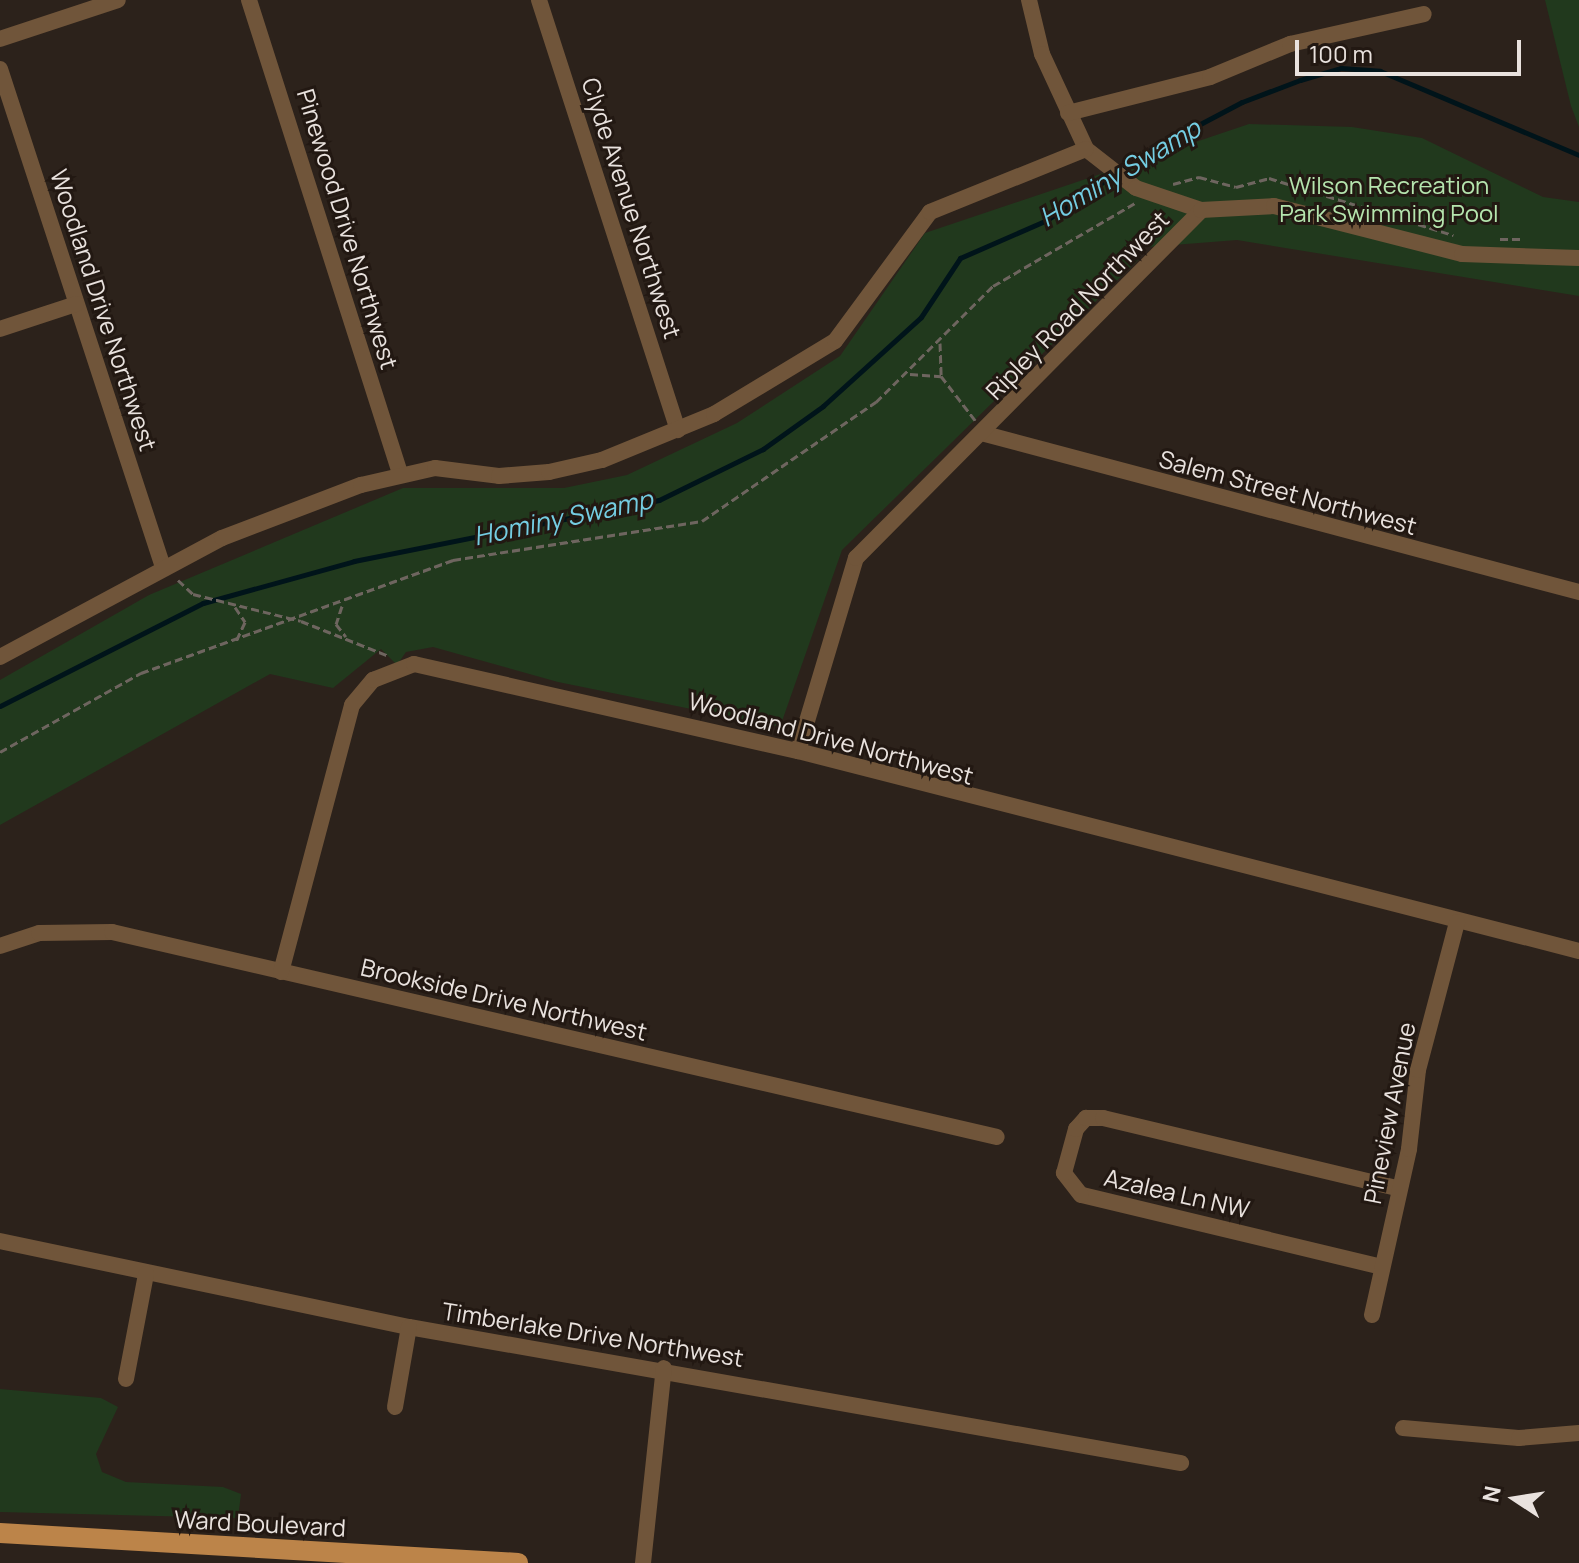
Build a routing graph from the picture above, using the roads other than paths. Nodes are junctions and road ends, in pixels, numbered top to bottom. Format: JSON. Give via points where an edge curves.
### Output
{"nodes":[{"id":1,"x":118,"y":0,"type":"edge"},
{"id":2,"x":249,"y":0,"type":"edge"},
{"id":3,"x":539,"y":0,"type":"edge"},
{"id":4,"x":1029,"y":0,"type":"edge"},
{"id":5,"x":1424,"y":14,"type":"dead end"},
{"id":6,"x":0,"y":39,"type":"edge"},
{"id":7,"x":0,"y":69,"type":"edge"},
{"id":8,"x":1068,"y":113,"type":"junction"},
{"id":9,"x":1086,"y":149,"type":"junction"},
{"id":10,"x":1201,"y":210,"type":"junction"},
{"id":11,"x":1579,"y":258,"type":"edge"},
{"id":12,"x":76,"y":304,"type":"junction"},
{"id":13,"x":0,"y":329,"type":"edge"},
{"id":14,"x":678,"y":430,"type":"junction"},
{"id":15,"x":985,"y":434,"type":"junction"},
{"id":16,"x":400,"y":473,"type":"junction"},
{"id":17,"x":163,"y":567,"type":"junction"},
{"id":18,"x":1579,"y":592,"type":"edge"},
{"id":19,"x":0,"y":657,"type":"edge"},
{"id":20,"x":798,"y":751,"type":"junction"},
{"id":21,"x":1457,"y":922,"type":"junction"},
{"id":22,"x":0,"y":946,"type":"edge"},
{"id":23,"x":1579,"y":951,"type":"edge"},
{"id":24,"x":281,"y":972,"type":"junction"},
{"id":25,"x":997,"y":1137,"type":"dead end"},
{"id":26,"x":1400,"y":1189,"type":"junction"},
{"id":27,"x":0,"y":1241,"type":"edge"},
{"id":28,"x":1382,"y":1267,"type":"junction"},
{"id":29,"x":146,"y":1274,"type":"junction"},
{"id":30,"x":1372,"y":1315,"type":"dead end"},
{"id":31,"x":409,"y":1327,"type":"junction"},
{"id":32,"x":664,"y":1368,"type":"junction"},
{"id":33,"x":126,"y":1379,"type":"dead end"},
{"id":34,"x":395,"y":1407,"type":"dead end"},
{"id":35,"x":1403,"y":1428,"type":"dead end"},
{"id":36,"x":1579,"y":1433,"type":"edge"},
{"id":37,"x":1181,"y":1463,"type":"dead end"},
{"id":38,"x":0,"y":1533,"type":"edge"},
{"id":39,"x":518,"y":1563,"type":"edge"},
{"id":40,"x":643,"y":1563,"type":"edge"}],
"edges":[{"from":1,"to":6,"type":"street"},
{"from":2,"to":16,"type":"street","name":"Pinewood Drive Northwest"},
{"from":3,"to":14,"type":"street","name":"Clyde Avenue Northwest"},
{"from":4,"to":8,"type":"street","via":[[1042,54]]},
{"from":5,"to":8,"type":"street","via":[[1290,44],[1210,77]]},
{"from":7,"to":12,"type":"street","name":"Woodland Drive Northwest"},
{"from":8,"to":9,"type":"street"},
{"from":9,"to":10,"type":"street","via":[[1143,199]]},
{"from":9,"to":14,"type":"street","via":[[930,212],[835,341],[768,386]]},
{"from":10,"to":11,"type":"street","name":"Ripley Road Northwest","via":[[1274,206],[1462,254]]},
{"from":10,"to":15,"type":"street","name":"Ripley Road Northwest"},
{"from":12,"to":13,"type":"street"},
{"from":12,"to":17,"type":"street","name":"Woodland Drive Northwest"},
{"from":14,"to":16,"type":"street","via":[[549,472]]},
{"from":15,"to":18,"type":"street","name":"Salem Street Northwest"},
{"from":15,"to":20,"type":"street","name":"Ripley Road Northwest","via":[[856,558]]},
{"from":16,"to":17,"type":"street","via":[[290,509]]},
{"from":17,"to":19,"type":"street"},
{"from":20,"to":21,"type":"street","name":"Woodland Drive Northwest"},
{"from":20,"to":24,"type":"street","name":"Woodland Drive Northwest","via":[[435,665],[397,665],[352,705]]},
{"from":21,"to":23,"type":"street","name":"Woodland Drive Northwest"},
{"from":21,"to":26,"type":"street","name":"Pineview Avenue","via":[[1418,1070]]},
{"from":22,"to":24,"type":"street","name":"Brookside Drive Northwest","via":[[39,933],[112,932]]},
{"from":24,"to":25,"type":"street","name":"Brookside Drive Northwest"},
{"from":26,"to":28,"type":"street","name":"Pineview Avenue"},
{"from":26,"to":28,"type":"street","name":"Azalea Ln NW","via":[[1103,1118],[1086,1118],[1076,1129],[1064,1173],[1081,1195]]},
{"from":27,"to":29,"type":"street","name":"Timberlake Drive Northwest"},
{"from":28,"to":30,"type":"street","name":"Pineview Avenue"},
{"from":29,"to":31,"type":"street","name":"Timberlake Drive Northwest"},
{"from":29,"to":33,"type":"street"},
{"from":31,"to":32,"type":"street","name":"Timberlake Drive Northwest"},
{"from":31,"to":34,"type":"street"},
{"from":32,"to":37,"type":"street","name":"Timberlake Drive Northwest"},
{"from":32,"to":40,"type":"street"},
{"from":35,"to":36,"type":"street","via":[[1519,1438]]},
{"from":38,"to":39,"type":"main road","name":"Ward Boulevard"}]}
